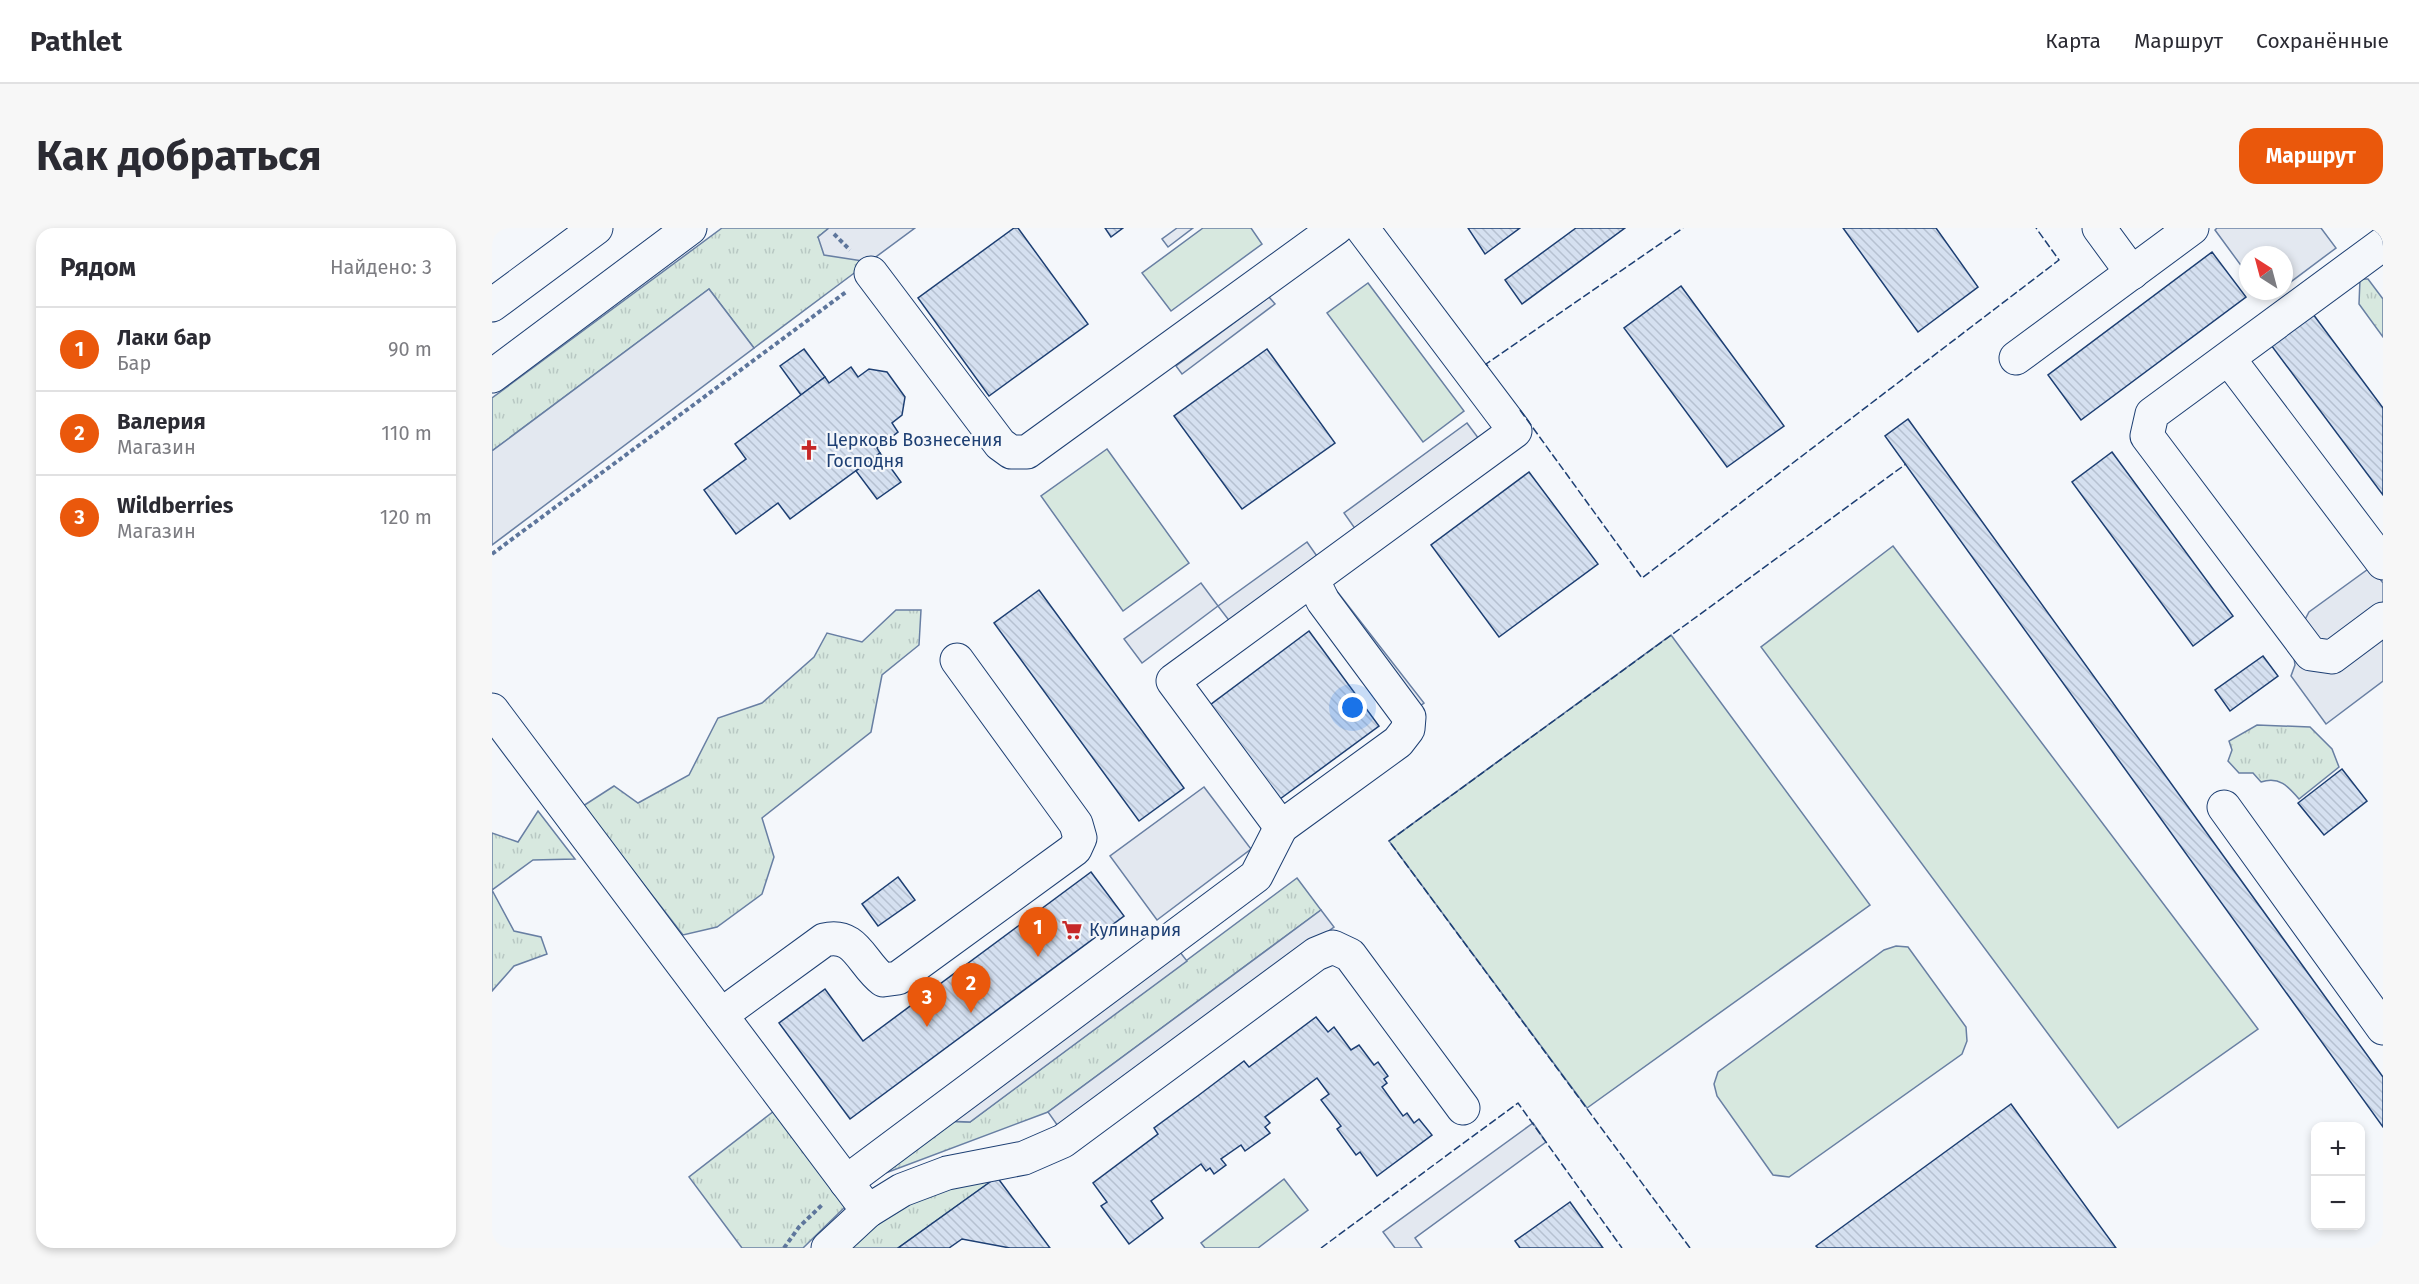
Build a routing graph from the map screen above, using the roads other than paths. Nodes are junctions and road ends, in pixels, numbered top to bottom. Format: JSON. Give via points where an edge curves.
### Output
{"nodes":[{"id":1,"x":596,"y":228,"type":"edge"},
{"id":2,"x":690,"y":228,"type":"edge"},
{"id":3,"x":1336,"y":228,"type":"edge"},
{"id":4,"x":1362,"y":228,"type":"edge"},
{"id":5,"x":2099,"y":228,"type":"edge"},
{"id":6,"x":2192,"y":228,"type":"edge"},
{"id":7,"x":2383,"y":244,"type":"edge"},
{"id":8,"x":2132,"y":273,"type":"junction"},
{"id":9,"x":856,"y":274,"type":"road end"},
{"id":10,"x":492,"y":305,"type":"edge"},
{"id":11,"x":2016,"y":358,"type":"dead end"},
{"id":12,"x":2229,"y":359,"type":"junction"},
{"id":13,"x":492,"y":376,"type":"edge"},
{"id":14,"x":2383,"y":563,"type":"edge"},
{"id":15,"x":1313,"y":581,"type":"junction"},
{"id":16,"x":2383,"y":619,"type":"edge"},
{"id":17,"x":957,"y":660,"type":"dead end"},
{"id":18,"x":492,"y":710,"type":"edge"},
{"id":19,"x":2224,"y":807,"type":"dead end"},
{"id":20,"x":1281,"y":827,"type":"junction"},
{"id":21,"x":721,"y":1015,"type":"junction"},
{"id":22,"x":2383,"y":1028,"type":"edge"},
{"id":23,"x":1463,"y":1107,"type":"dead end"},
{"id":24,"x":846,"y":1182,"type":"junction"},
{"id":25,"x":868,"y":1211,"type":"junction"},
{"id":26,"x":828,"y":1248,"type":"edge"}],
"edges":[{"from":1,"to":10,"type":"main road"},
{"from":2,"to":13,"type":"main road"},
{"from":3,"to":9,"type":"main road","via":[[1027,452],[1011,452],[1000,444]]},
{"from":4,"to":15,"type":"main road","via":[[1515,431]]},
{"from":5,"to":8,"type":"main road"},
{"from":6,"to":8,"type":"main road"},
{"from":7,"to":12,"type":"main road"},
{"from":8,"to":11,"type":"main road"},
{"from":12,"to":14,"type":"main road"},
{"from":12,"to":16,"type":"main road","via":[[2152,414],[2147,436],[2311,654],[2332,657]]},
{"from":15,"to":20,"type":"main road","via":[[1323,601],[1409,717],[1408,729],[1398,742]]},
{"from":15,"to":20,"type":"main road","via":[[1173,681]]},
{"from":17,"to":21,"type":"main road","via":[[1076,824],[1080,838],[1075,849],[898,978],[883,980],[850,942],[837,936],[824,940]]},
{"from":18,"to":21,"type":"main road"},
{"from":19,"to":22,"type":"main road"},
{"from":20,"to":24,"type":"main road","via":[[1256,876]]},
{"from":21,"to":24,"type":"main road"},
{"from":23,"to":25,"type":"main road","via":[[1350,955],[1333,947],[1316,954],[1063,1141],[1023,1158],[947,1173],[902,1190]]},
{"from":24,"to":25,"type":"main road"},
{"from":25,"to":26,"type":"main road"}]}
